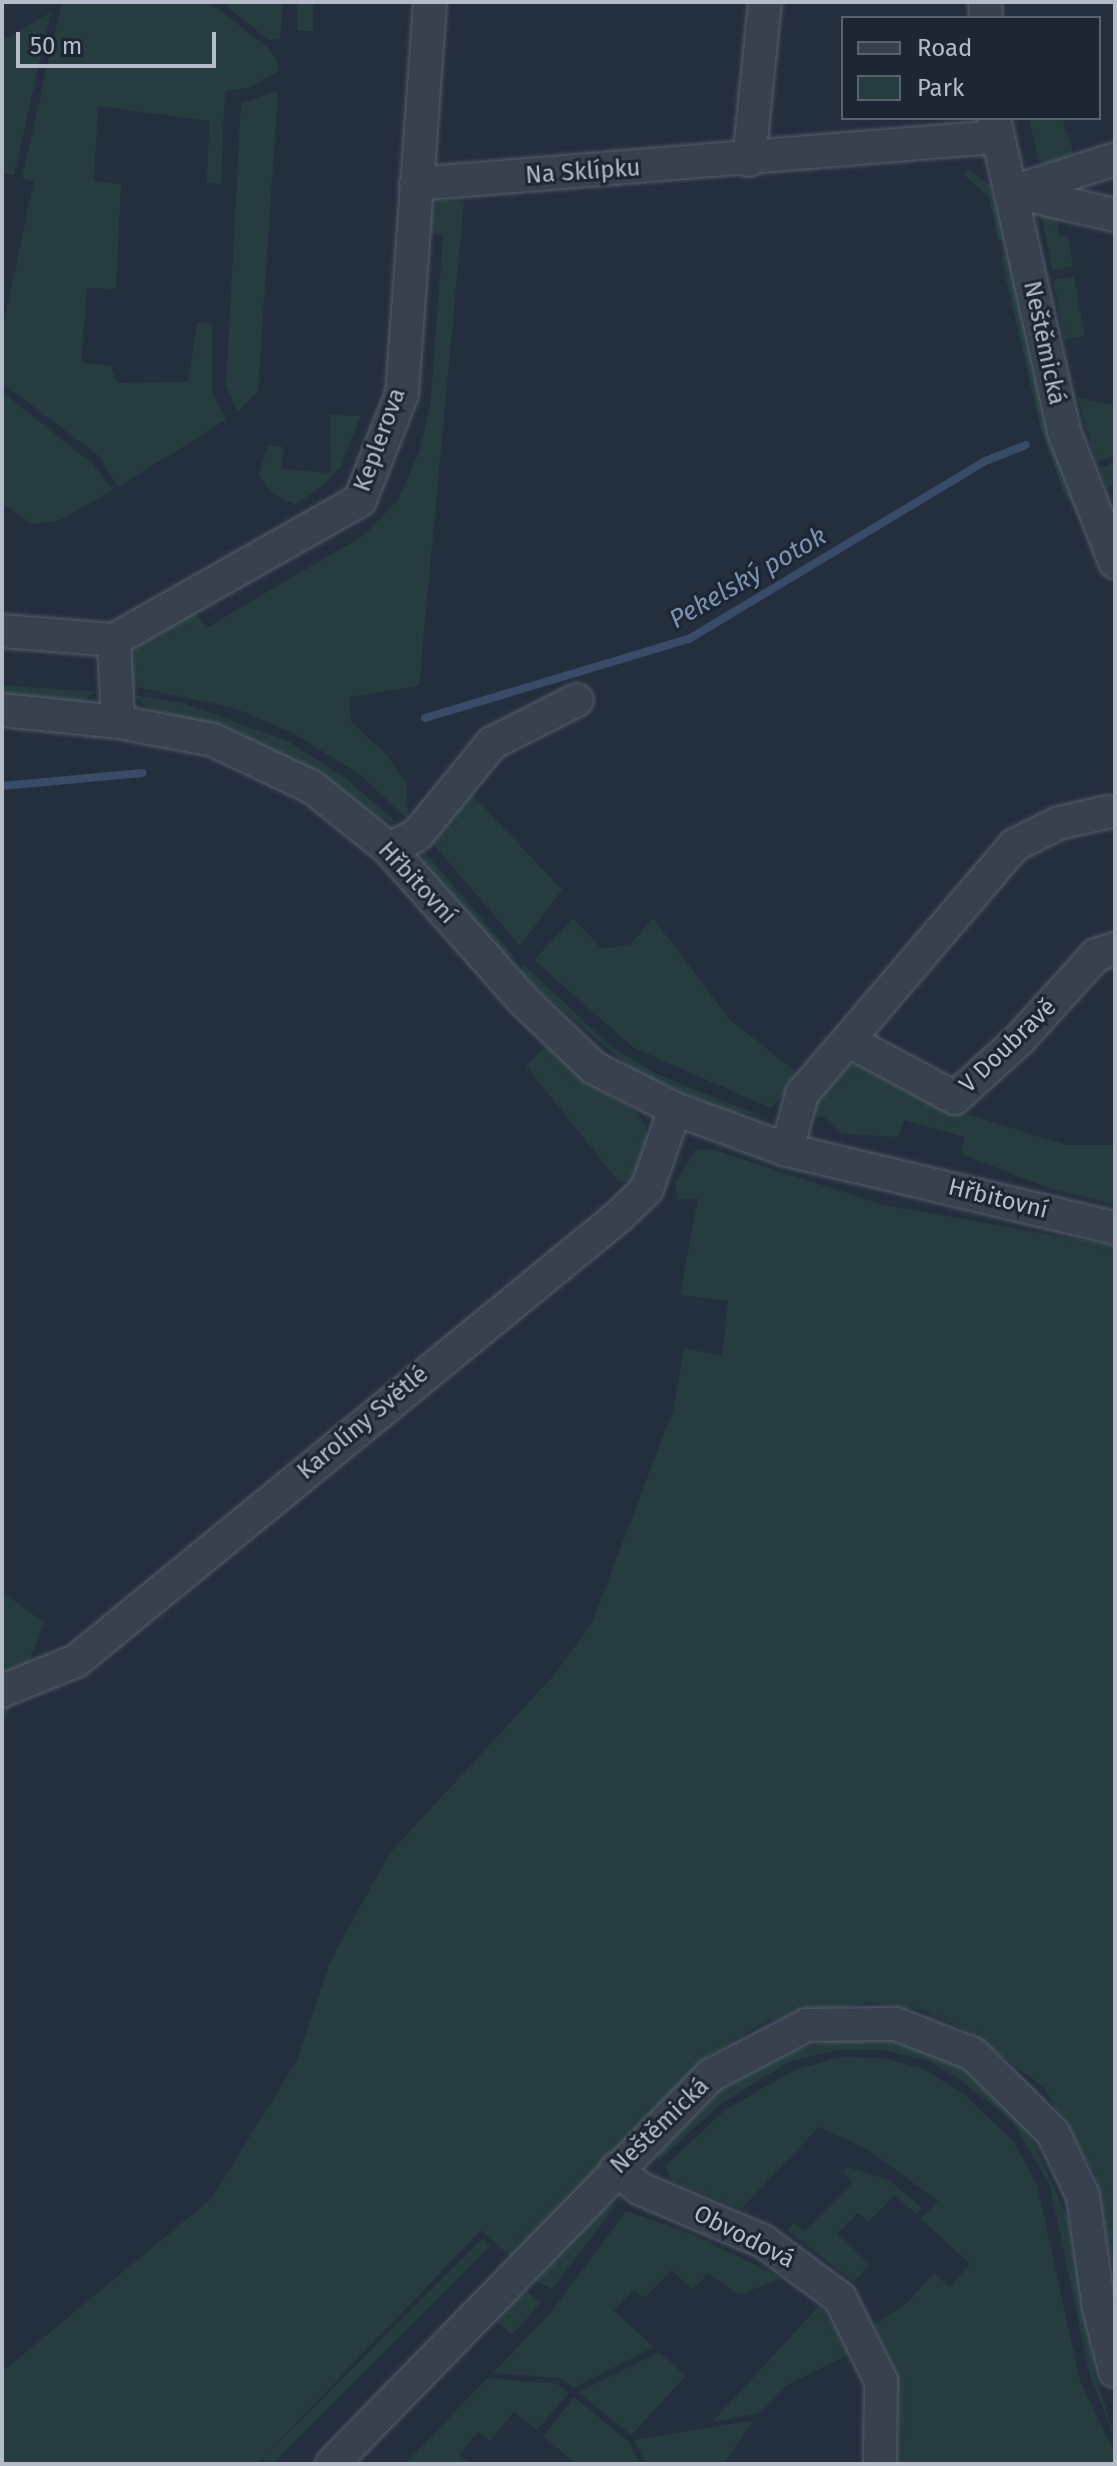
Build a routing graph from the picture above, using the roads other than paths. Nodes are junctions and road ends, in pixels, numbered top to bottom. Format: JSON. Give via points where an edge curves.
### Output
{"nodes":[{"id":1,"x":430,"y":2,"type":"edge"},
{"id":2,"x":765,"y":2,"type":"edge"},
{"id":3,"x":994,"y":128,"type":"edge"},
{"id":4,"x":1115,"y":159,"type":"edge"},
{"id":5,"x":749,"y":160,"type":"junction"},
{"id":6,"x":416,"y":184,"type":"junction"},
{"id":7,"x":1013,"y":192,"type":"junction"},
{"id":8,"x":1115,"y":215,"type":"edge"},
{"id":9,"x":1115,"y":562,"type":"edge"},
{"id":10,"x":2,"y":631,"type":"edge"},
{"id":11,"x":114,"y":640,"type":"junction"},
{"id":12,"x":577,"y":700,"type":"dead end"},
{"id":13,"x":2,"y":710,"type":"edge"},
{"id":14,"x":118,"y":722,"type":"junction"},
{"id":15,"x":1107,"y":812,"type":"dead end"},
{"id":16,"x":389,"y":849,"type":"junction"},
{"id":17,"x":1115,"y":949,"type":"edge"},
{"id":18,"x":849,"y":1041,"type":"junction"},
{"id":19,"x":675,"y":1109,"type":"junction"},
{"id":20,"x":787,"y":1150,"type":"junction"},
{"id":21,"x":1115,"y":1228,"type":"edge"},
{"id":22,"x":2,"y":1691,"type":"edge"},
{"id":23,"x":616,"y":2169,"type":"junction"},
{"id":24,"x":1115,"y":2371,"type":"edge"},
{"id":25,"x":332,"y":2464,"type":"edge"},
{"id":26,"x":880,"y":2464,"type":"edge"}],
"edges":[{"from":1,"to":6,"type":"street","name":"Keplerova"},
{"from":2,"to":5,"type":"street"},
{"from":3,"to":5,"type":"street","name":"Na Sklípku"},
{"from":3,"to":7,"type":"street","name":"Neštěmická"},
{"from":4,"to":7,"type":"street"},
{"from":5,"to":6,"type":"street","name":"Na Sklípku"},
{"from":6,"to":11,"type":"street","name":"Keplerova","via":[[402,394],[360,500]]},
{"from":7,"to":8,"type":"street"},
{"from":7,"to":9,"type":"street","name":"Neštěmická","via":[[1064,432]]},
{"from":10,"to":11,"type":"street"},
{"from":11,"to":14,"type":"street"},
{"from":12,"to":16,"type":"street","via":[[492,743],[417,835]]},
{"from":13,"to":14,"type":"street","name":"Hřbitovní"},
{"from":14,"to":16,"type":"street","name":"Hřbitovní","via":[[213,740],[312,787]]},
{"from":15,"to":18,"type":"street","via":[[1059,823],[1015,845]]},
{"from":16,"to":19,"type":"street","name":"Hřbitovní","via":[[525,1002],[594,1068]]},
{"from":17,"to":18,"type":"street","name":"V Doubravě","via":[[1096,955],[1019,1040],[955,1098]]},
{"from":18,"to":20,"type":"street","via":[[802,1094]]},
{"from":19,"to":20,"type":"street","name":"Hřbitovní"},
{"from":19,"to":22,"type":"street","name":"Karolíny Světlé","via":[[647,1189],[618,1217],[76,1661]]},
{"from":20,"to":21,"type":"street","name":"Hřbitovní"},
{"from":23,"to":24,"type":"street","name":"Neštěmická","via":[[711,2075],[807,2025],[896,2024],[973,2054],[1053,2133],[1083,2196],[1099,2308]]},
{"from":23,"to":25,"type":"street","name":"Neštěmická"},
{"from":23,"to":26,"type":"street","name":"Obvodová","via":[[641,2189],[763,2241],[840,2298],[881,2381]]}]}
